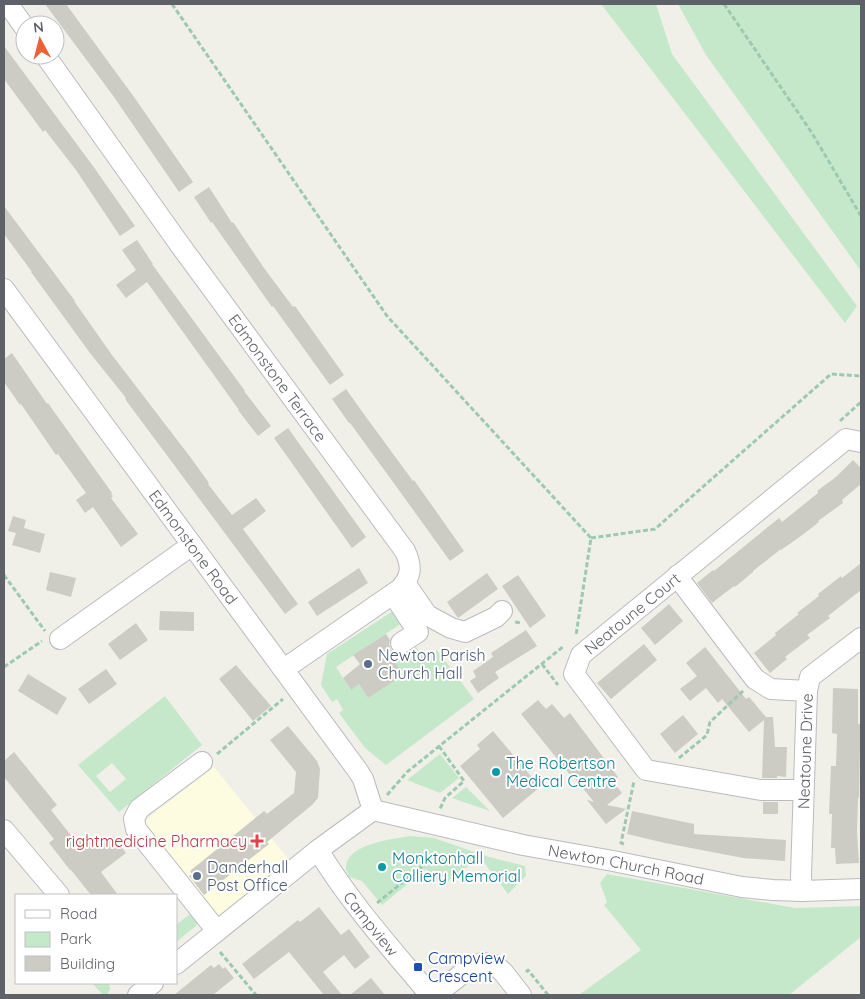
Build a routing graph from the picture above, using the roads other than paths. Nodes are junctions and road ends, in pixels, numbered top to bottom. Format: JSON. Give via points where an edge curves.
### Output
{"nodes":[{"id":1,"x":8,"y":4,"type":"edge"},
{"id":2,"x":16,"y":15,"type":"edge"},
{"id":3,"x":51,"y":65,"type":"edge"},
{"id":4,"x":4,"y":289,"type":"edge"},
{"id":5,"x":861,"y":442,"type":"edge"},
{"id":6,"x":192,"y":545,"type":"junction"},
{"id":7,"x":678,"y":575,"type":"junction"},
{"id":8,"x":399,"y":588,"type":"junction"},
{"id":9,"x":502,"y":611,"type":"dead end"},
{"id":10,"x":57,"y":638,"type":"road end"},
{"id":11,"x":861,"y":638,"type":"edge"},
{"id":12,"x":401,"y":643,"type":"dead end"},
{"id":13,"x":284,"y":670,"type":"junction"},
{"id":14,"x":808,"y":691,"type":"junction"},
{"id":15,"x":209,"y":758,"type":"road end"},
{"id":16,"x":803,"y":790,"type":"junction"},
{"id":17,"x":373,"y":810,"type":"junction"},
{"id":18,"x":4,"y":830,"type":"edge"},
{"id":19,"x":318,"y":850,"type":"junction"},
{"id":20,"x":861,"y":889,"type":"edge"},
{"id":21,"x":802,"y":891,"type":"junction"},
{"id":22,"x":58,"y":894,"type":"edge"},
{"id":23,"x":213,"y":934,"type":"junction"},
{"id":24,"x":178,"y":962,"type":"edge"},
{"id":25,"x":430,"y":995,"type":"edge"},
{"id":26,"x":435,"y":995,"type":"edge"},
{"id":27,"x":521,"y":995,"type":"edge"}],
"edges":[{"from":1,"to":2,"type":"street"},
{"from":3,"to":8,"type":"street","name":"Edmonstone Terrace","via":[[405,551],[409,560],[409,576]]},
{"from":4,"to":6,"type":"street","name":"Edmonstone Road"},
{"from":5,"to":7,"type":"street","via":[[846,439]]},
{"from":6,"to":10,"type":"street"},
{"from":6,"to":13,"type":"street","name":"Edmonstone Road"},
{"from":7,"to":14,"type":"street","name":"Neatoune Court","via":[[755,679],[772,689]]},
{"from":7,"to":16,"type":"street","name":"Neatoune Court","via":[[581,655],[574,674],[653,771],[761,790]]},
{"from":8,"to":9,"type":"street","via":[[427,615],[465,632]]},
{"from":8,"to":12,"type":"street","via":[[418,632]]},
{"from":8,"to":13,"type":"street"},
{"from":11,"to":14,"type":"street","name":"Neatoune Drive","via":[[810,677]]},
{"from":13,"to":17,"type":"street","name":"Edmonstone Road","via":[[364,780]]},
{"from":14,"to":16,"type":"street","name":"Neatoune Drive"},
{"from":15,"to":23,"type":"street","via":[[139,809],[134,819],[136,829]]},
{"from":16,"to":21,"type":"street","name":"Neatoune Drive"},
{"from":17,"to":19,"type":"street"},
{"from":17,"to":21,"type":"street","name":"Newton Church Road","via":[[523,845],[742,887]]},
{"from":18,"to":22,"type":"street"},
{"from":19,"to":23,"type":"street"},
{"from":19,"to":25,"type":"street","name":"Campview","via":[[341,886]]},
{"from":20,"to":21,"type":"street","name":"Newton Church Road"},
{"from":23,"to":24,"type":"street"},
{"from":26,"to":27,"type":"street","via":[[472,966],[483,963],[503,972]]}]}
